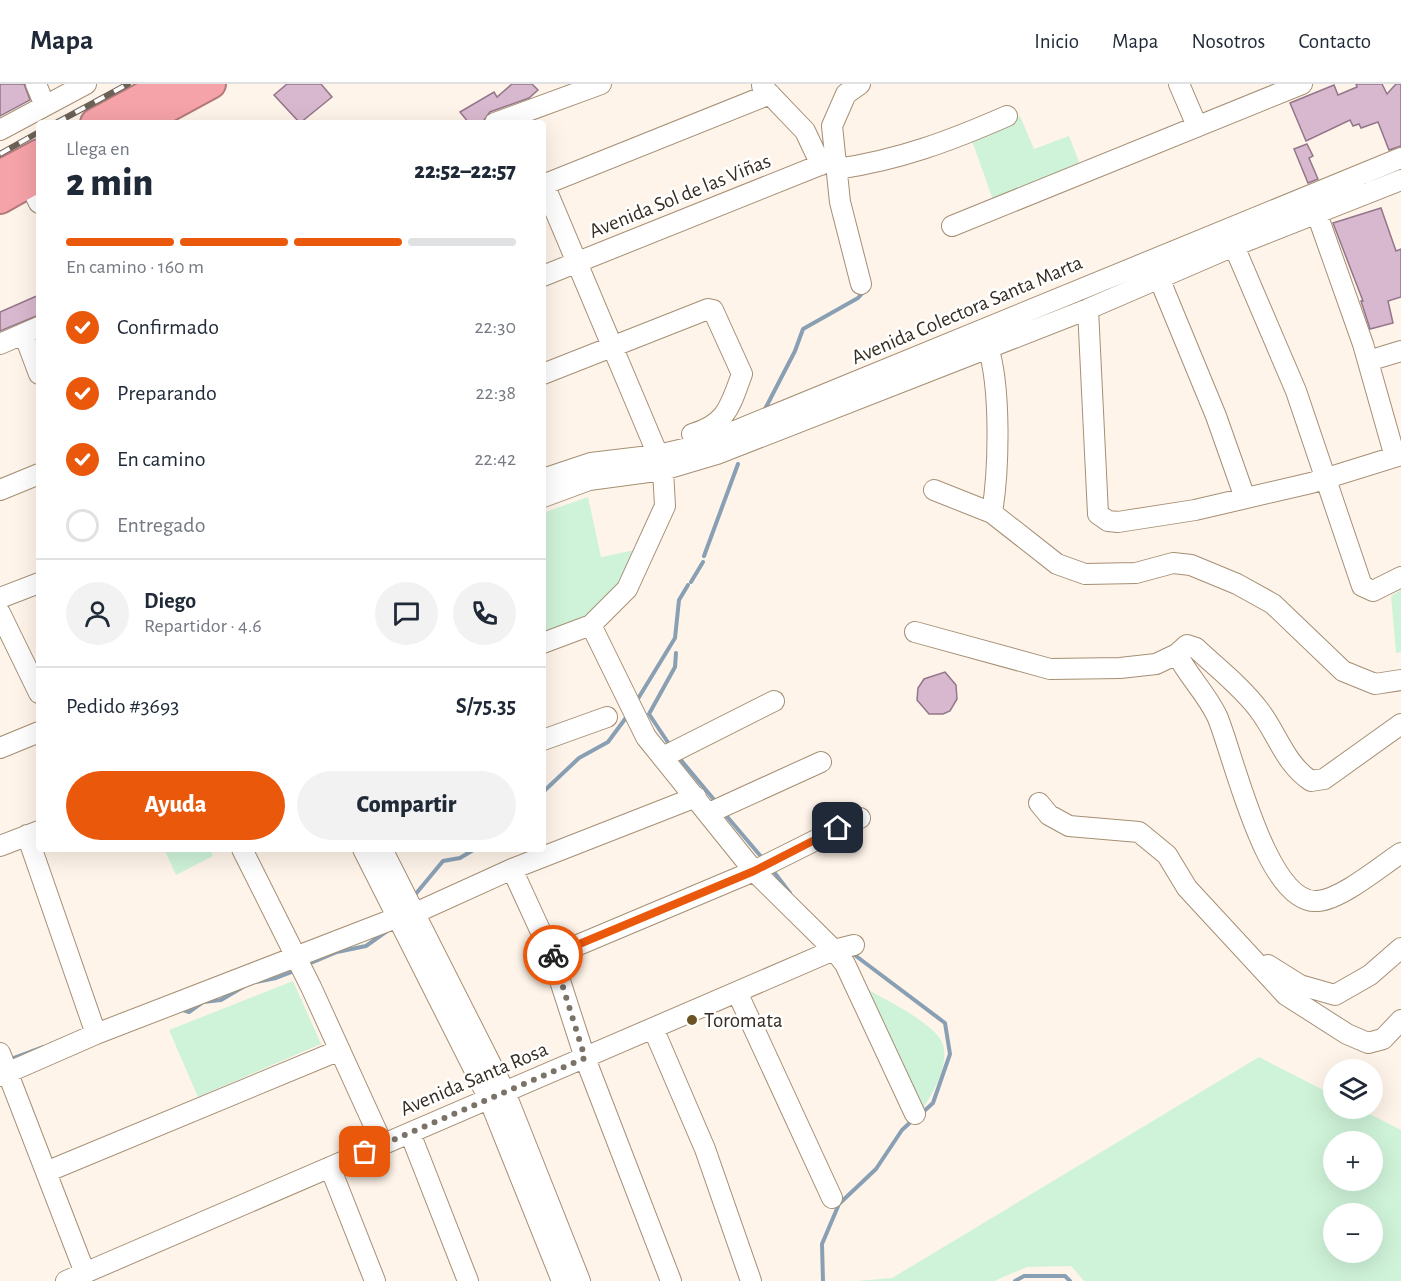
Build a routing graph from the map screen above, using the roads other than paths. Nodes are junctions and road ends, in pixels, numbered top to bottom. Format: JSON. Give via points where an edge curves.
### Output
{"nodes":[{"id":1,"x":36,"y":84,"type":"edge"},
{"id":2,"x":87,"y":84,"type":"edge"},
{"id":3,"x":167,"y":84,"type":"edge"},
{"id":4,"x":211,"y":84,"type":"edge"},
{"id":5,"x":601,"y":84,"type":"edge"},
{"id":6,"x":860,"y":84,"type":"edge"},
{"id":7,"x":1179,"y":84,"type":"edge"},
{"id":8,"x":1302,"y":84,"type":"edge"},
{"id":9,"x":765,"y":89,"type":"edge"},
{"id":10,"x":45,"y":106,"type":"junction"},
{"id":11,"x":1007,"y":116,"type":"dead end"},
{"id":12,"x":516,"y":119,"type":"edge"},
{"id":13,"x":101,"y":120,"type":"edge"},
{"id":14,"x":145,"y":120,"type":"edge"},
{"id":15,"x":1197,"y":126,"type":"junction"},
{"id":16,"x":0,"y":130,"type":"edge"},
{"id":17,"x":1401,"y":158,"type":"edge"},
{"id":18,"x":831,"y":164,"type":"junction"},
{"id":19,"x":30,"y":172,"type":"edge"},
{"id":20,"x":546,"y":183,"type":"edge"},
{"id":21,"x":1399,"y":187,"type":"edge"},
{"id":22,"x":546,"y":191,"type":"edge"},
{"id":23,"x":0,"y":199,"type":"edge"},
{"id":24,"x":1317,"y":214,"type":"junction"},
{"id":25,"x":952,"y":226,"type":"dead end"},
{"id":26,"x":1234,"y":246,"type":"junction"},
{"id":27,"x":577,"y":263,"type":"junction"},
{"id":28,"x":546,"y":275,"type":"edge"},
{"id":29,"x":1159,"y":278,"type":"junction"},
{"id":30,"x":861,"y":284,"type":"dead end"},
{"id":31,"x":1088,"y":309,"type":"junction"},
{"id":32,"x":32,"y":331,"type":"edge"},
{"id":33,"x":0,"y":344,"type":"edge"},
{"id":34,"x":613,"y":347,"type":"junction"},
{"id":35,"x":988,"y":347,"type":"junction"},
{"id":36,"x":1401,"y":351,"type":"edge"},
{"id":37,"x":36,"y":356,"type":"edge"},
{"id":38,"x":1368,"y":361,"type":"junction"},
{"id":39,"x":546,"y":373,"type":"edge"},
{"id":40,"x":658,"y":456,"type":"junction"},
{"id":41,"x":1398,"y":456,"type":"edge"},
{"id":42,"x":36,"y":475,"type":"edge"},
{"id":43,"x":546,"y":478,"type":"edge"},
{"id":44,"x":1325,"y":479,"type":"junction"},
{"id":45,"x":0,"y":490,"type":"edge"},
{"id":46,"x":934,"y":490,"type":"dead end"},
{"id":47,"x":546,"y":495,"type":"edge"},
{"id":48,"x":1245,"y":498,"type":"junction"},
{"id":49,"x":992,"y":513,"type":"junction"},
{"id":50,"x":1401,"y":577,"type":"edge"},
{"id":51,"x":36,"y":584,"type":"edge"},
{"id":52,"x":0,"y":598,"type":"edge"},
{"id":53,"x":0,"y":613,"type":"edge"},
{"id":54,"x":591,"y":625,"type":"junction"},
{"id":55,"x":915,"y":632,"type":"dead end"},
{"id":56,"x":546,"y":642,"type":"edge"},
{"id":57,"x":1177,"y":654,"type":"junction"},
{"id":58,"x":1401,"y":680,"type":"edge"},
{"id":59,"x":36,"y":687,"type":"edge"},
{"id":60,"x":774,"y":701,"type":"dead end"},
{"id":61,"x":607,"y":717,"type":"dead end"},
{"id":62,"x":1401,"y":724,"type":"edge"},
{"id":63,"x":36,"y":733,"type":"edge"},
{"id":64,"x":546,"y":739,"type":"edge"},
{"id":65,"x":0,"y":747,"type":"edge"},
{"id":66,"x":663,"y":757,"type":"junction"},
{"id":67,"x":821,"y":762,"type":"dead end"},
{"id":68,"x":696,"y":797,"type":"junction"},
{"id":69,"x":1038,"y":803,"type":"dead end"},
{"id":70,"x":709,"y":813,"type":"junction"},
{"id":71,"x":860,"y":818,"type":"dead end"},
{"id":72,"x":33,"y":833,"type":"edge"},
{"id":73,"x":0,"y":846,"type":"edge"},
{"id":74,"x":39,"y":852,"type":"edge"},
{"id":75,"x":244,"y":852,"type":"edge"},
{"id":76,"x":365,"y":852,"type":"edge"},
{"id":77,"x":383,"y":852,"type":"edge"},
{"id":78,"x":1401,"y":852,"type":"edge"},
{"id":79,"x":512,"y":869,"type":"junction"},
{"id":80,"x":754,"y":871,"type":"junction"},
{"id":81,"x":405,"y":916,"type":"junction"},
{"id":82,"x":854,"y":945,"type":"dead end"},
{"id":83,"x":1401,"y":948,"type":"edge"},
{"id":84,"x":834,"y":950,"type":"junction"},
{"id":85,"x":1248,"y":952,"type":"junction"},
{"id":86,"x":552,"y":956,"type":"junction"},
{"id":87,"x":297,"y":959,"type":"junction"},
{"id":88,"x":737,"y":992,"type":"junction"},
{"id":89,"x":1401,"y":1020,"type":"edge"},
{"id":90,"x":653,"y":1028,"type":"junction"},
{"id":91,"x":96,"y":1034,"type":"junction"},
{"id":92,"x":340,"y":1050,"type":"junction"},
{"id":93,"x":0,"y":1053,"type":"edge"},
{"id":94,"x":585,"y":1058,"type":"junction"},
{"id":95,"x":4,"y":1074,"type":"edge"},
{"id":96,"x":497,"y":1095,"type":"junction"},
{"id":97,"x":915,"y":1113,"type":"dead end"},
{"id":98,"x":410,"y":1133,"type":"junction"},
{"id":99,"x":383,"y":1145,"type":"junction"},
{"id":100,"x":330,"y":1167,"type":"junction"},
{"id":101,"x":46,"y":1172,"type":"junction"},
{"id":102,"x":832,"y":1198,"type":"dead end"},
{"id":103,"x":85,"y":1273,"type":"junction"},
{"id":104,"x":66,"y":1281,"type":"edge"},
{"id":105,"x":375,"y":1281,"type":"edge"},
{"id":106,"x":468,"y":1281,"type":"edge"},
{"id":107,"x":562,"y":1281,"type":"edge"},
{"id":108,"x":580,"y":1281,"type":"edge"},
{"id":109,"x":671,"y":1281,"type":"edge"},
{"id":110,"x":751,"y":1281,"type":"edge"}],
"edges":[{"from":1,"to":10,"type":"street"},
{"from":2,"to":10,"type":"street"},
{"from":3,"to":13,"type":"highway"},
{"from":4,"to":14,"type":"highway"},
{"from":5,"to":12,"type":"street"},
{"from":6,"to":18,"type":"street","via":[[846,94],[832,126]]},
{"from":7,"to":15,"type":"street"},
{"from":8,"to":15,"type":"street"},
{"from":9,"to":18,"type":"street"},
{"from":9,"to":20,"type":"street"},
{"from":10,"to":16,"type":"street"},
{"from":11,"to":18,"type":"street","name":"Avenida Sol de las Viñas","via":[[963,137],[930,147],[863,165]]},
{"from":15,"to":25,"type":"street"},
{"from":17,"to":40,"type":"street","name":"Avenida Colectora Santa Marta","via":[[786,411],[701,445]]},
{"from":18,"to":27,"type":"street","name":"Avenida Sol de las Viñas"},
{"from":18,"to":30,"type":"street"},
{"from":19,"to":23,"type":"highway"},
{"from":21,"to":24,"type":"street","name":"Avenida Colectora Santa Marta"},
{"from":22,"to":27,"type":"street"},
{"from":24,"to":26,"type":"street","name":"Avenida Colectora Santa Marta"},
{"from":24,"to":38,"type":"street"},
{"from":26,"to":29,"type":"street","name":"Avenida Colectora Santa Marta"},
{"from":26,"to":44,"type":"street","via":[[1296,391]]},
{"from":27,"to":28,"type":"street","name":"Avenida Sol de las Viñas"},
{"from":27,"to":34,"type":"street"},
{"from":29,"to":31,"type":"street","name":"Avenida Colectora Santa Marta"},
{"from":29,"to":48,"type":"street"},
{"from":31,"to":35,"type":"street","name":"Avenida Colectora Santa Marta"},
{"from":31,"to":48,"type":"street","via":[[1098,514],[1118,522]]},
{"from":32,"to":33,"type":"street"},
{"from":32,"to":37,"type":"street"},
{"from":34,"to":39,"type":"street"},
{"from":34,"to":40,"type":"street"},
{"from":34,"to":40,"type":"street","via":[[708,309],[716,312],[742,374],[731,405],[713,428]]},
{"from":35,"to":40,"type":"street","name":"Avenida Colectora Santa Marta","via":[[692,464]]},
{"from":35,"to":49,"type":"street","via":[[994,366],[998,481]]},
{"from":36,"to":38,"type":"street"},
{"from":38,"to":41,"type":"street"},
{"from":40,"to":43,"type":"street","name":"Avenida Colectora Santa Marta","via":[[591,463]]},
{"from":40,"to":47,"type":"street","name":"Avenida Colectora Santa Marta"},
{"from":40,"to":54,"type":"street","via":[[665,506],[627,589]]},
{"from":41,"to":44,"type":"street"},
{"from":42,"to":45,"type":"street"},
{"from":44,"to":48,"type":"street"},
{"from":44,"to":50,"type":"street","via":[[1362,586],[1373,591]]},
{"from":46,"to":49,"type":"street"},
{"from":49,"to":58,"type":"street","via":[[1057,564],[1085,574],[1136,573],[1173,563],[1237,584],[1273,604],[1343,671],[1375,684]]},
{"from":51,"to":52,"type":"street"},
{"from":53,"to":59,"type":"street"},
{"from":54,"to":56,"type":"street"},
{"from":54,"to":66,"type":"street","via":[[646,737]]},
{"from":55,"to":57,"type":"street","via":[[1050,669],[1156,664]]},
{"from":57,"to":62,"type":"street","via":[[1187,645],[1196,648],[1260,711],[1276,741],[1311,781],[1324,779]]},
{"from":57,"to":78,"type":"street","via":[[1218,718],[1238,784],[1270,860],[1306,900],[1332,897]]},
{"from":60,"to":66,"type":"street"},
{"from":61,"to":64,"type":"street"},
{"from":63,"to":65,"type":"street"},
{"from":66,"to":68,"type":"street"},
{"from":67,"to":70,"type":"street"},
{"from":68,"to":70,"type":"street"},
{"from":68,"to":79,"type":"street"},
{"from":69,"to":85,"type":"street","via":[[1049,815],[1069,826],[1140,832],[1167,855],[1187,888]]},
{"from":70,"to":80,"type":"street"},
{"from":71,"to":80,"type":"street"},
{"from":72,"to":73,"type":"street"},
{"from":74,"to":91,"type":"street"},
{"from":75,"to":87,"type":"street"},
{"from":76,"to":81,"type":"street"},
{"from":77,"to":81,"type":"street"},
{"from":79,"to":81,"type":"street"},
{"from":79,"to":86,"type":"street"},
{"from":80,"to":84,"type":"street"},
{"from":80,"to":86,"type":"street"},
{"from":81,"to":87,"type":"street"},
{"from":81,"to":96,"type":"street"},
{"from":82,"to":84,"type":"street","name":"Avenida Santa Rosa"},
{"from":83,"to":85,"type":"street","via":[[1370,975],[1335,995],[1300,986]]},
{"from":84,"to":88,"type":"street","name":"Avenida Santa Rosa"},
{"from":84,"to":97,"type":"street","via":[[845,964]]},
{"from":85,"to":89,"type":"street","via":[[1286,995],[1347,1034],[1368,1043],[1383,1039]]},
{"from":86,"to":94,"type":"street"},
{"from":87,"to":91,"type":"street"},
{"from":87,"to":92,"type":"street"},
{"from":88,"to":90,"type":"street","name":"Avenida Santa Rosa"},
{"from":88,"to":102,"type":"street"},
{"from":90,"to":94,"type":"street","name":"Avenida Santa Rosa"},
{"from":90,"to":110,"type":"street","via":[[705,1149]]},
{"from":91,"to":95,"type":"street"},
{"from":92,"to":99,"type":"street"},
{"from":92,"to":101,"type":"street"},
{"from":93,"to":95,"type":"street"},
{"from":94,"to":96,"type":"street","name":"Avenida Santa Rosa"},
{"from":94,"to":109,"type":"street"},
{"from":95,"to":101,"type":"street"},
{"from":96,"to":98,"type":"street","name":"Avenida Santa Rosa"},
{"from":96,"to":107,"type":"street"},
{"from":96,"to":108,"type":"street"},
{"from":98,"to":99,"type":"street","name":"Avenida Santa Rosa"},
{"from":98,"to":106,"type":"street"},
{"from":99,"to":100,"type":"street","name":"Avenida Santa Rosa"},
{"from":100,"to":103,"type":"street","name":"Avenida Santa Rosa"},
{"from":100,"to":105,"type":"street"},
{"from":101,"to":103,"type":"street"},
{"from":103,"to":104,"type":"street","name":"Avenida Santa Rosa"}]}
